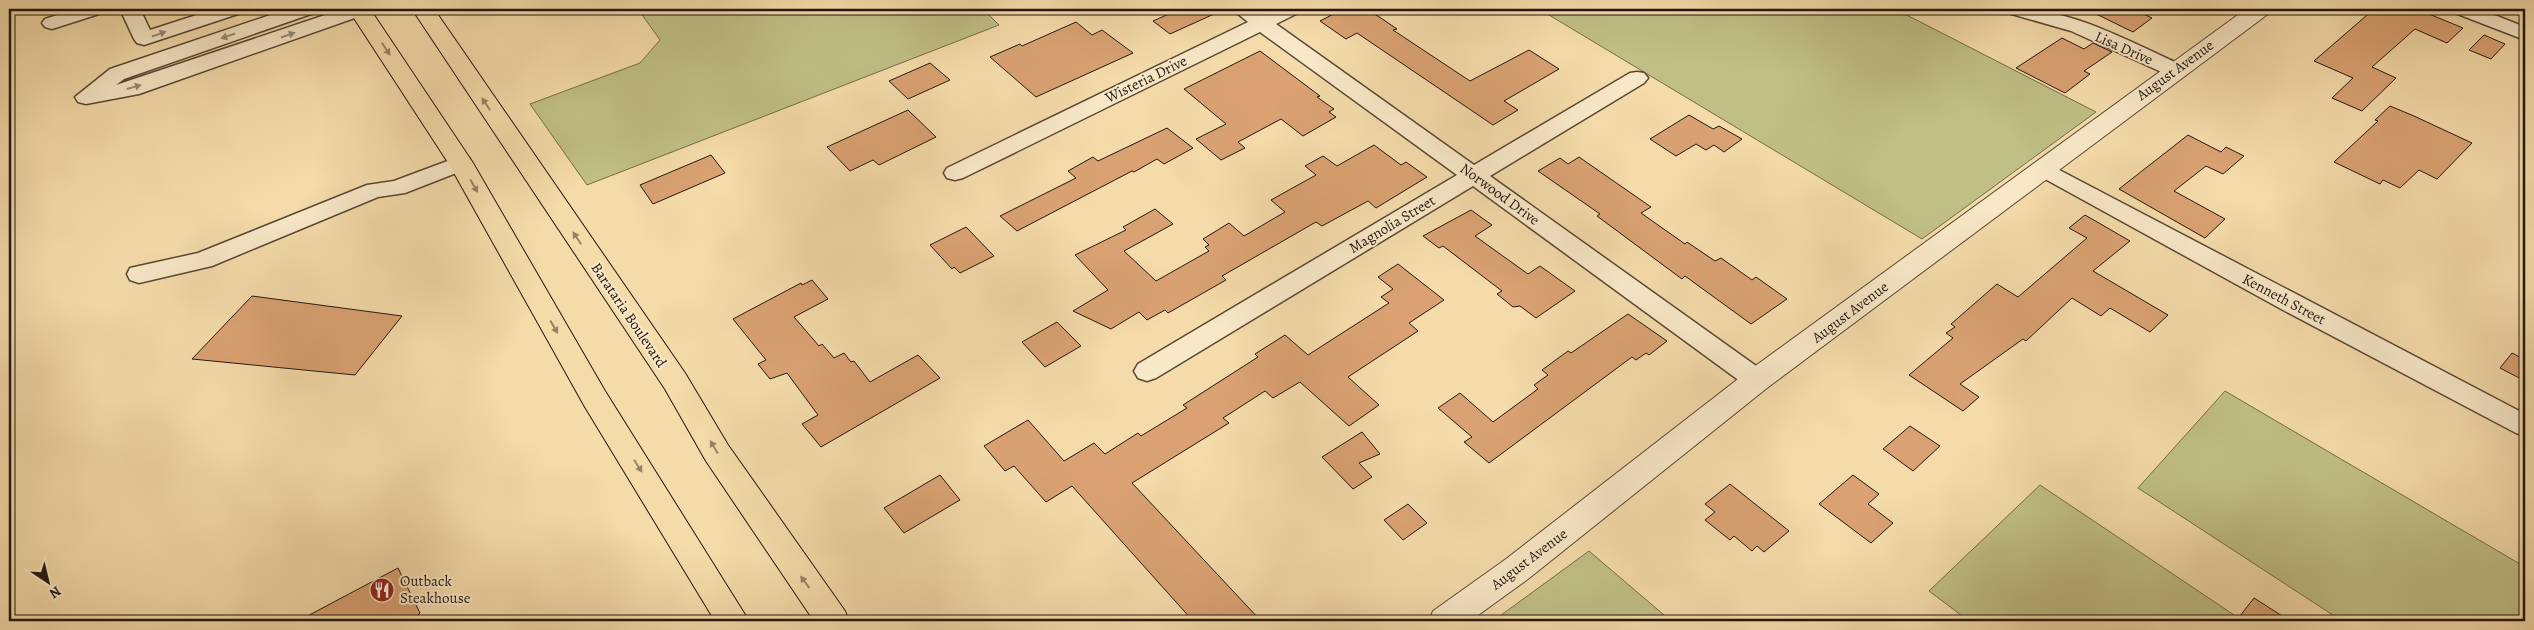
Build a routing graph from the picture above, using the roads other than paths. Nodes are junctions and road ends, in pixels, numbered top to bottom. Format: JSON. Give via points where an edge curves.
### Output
{"nodes":[{"id":1,"x":96,"y":9,"type":"edge"},
{"id":2,"x":130,"y":9,"type":"edge"},
{"id":3,"x":234,"y":9,"type":"edge"},
{"id":4,"x":307,"y":9,"type":"edge"},
{"id":5,"x":359,"y":9,"type":"edge"},
{"id":6,"x":423,"y":9,"type":"edge"},
{"id":7,"x":1242,"y":9,"type":"edge"},
{"id":8,"x":1291,"y":9,"type":"edge"},
{"id":9,"x":2015,"y":9,"type":"edge"},
{"id":10,"x":2462,"y":9,"type":"edge"},
{"id":11,"x":2252,"y":10,"type":"edge"},
{"id":12,"x":52,"y":22,"type":"dead end"},
{"id":13,"x":1261,"y":23,"type":"junction"},
{"id":14,"x":2525,"y":34,"type":"edge"},
{"id":15,"x":2175,"y":70,"type":"junction"},
{"id":16,"x":1637,"y":78,"type":"dead end"},
{"id":17,"x":461,"y":163,"type":"junction"},
{"id":18,"x":2044,"y":169,"type":"junction"},
{"id":19,"x":955,"y":173,"type":"dead end"},
{"id":20,"x":1475,"y":175,"type":"junction"},
{"id":21,"x":139,"y":274,"type":"dead end"},
{"id":22,"x":1148,"y":371,"type":"dead end"},
{"id":23,"x":1757,"y":380,"type":"junction"},
{"id":24,"x":2525,"y":426,"type":"edge"},
{"id":25,"x":733,"y":621,"type":"edge"},
{"id":26,"x":834,"y":621,"type":"edge"},
{"id":27,"x":1445,"y":621,"type":"edge"}],
"edges":[{"from":1,"to":12,"type":"street"},
{"from":2,"to":3,"type":"street","one_way":true,"via":[[144,39]]},
{"from":4,"to":5,"type":"street","one_way":true,"via":[[117,74],[86,97],[131,89]]},
{"from":5,"to":17,"type":"main road","one_way":true},
{"from":26,"to":6,"type":"main road","name":"Barataria Boulevard","one_way":true,"via":[[717,453],[675,382]]},
{"from":7,"to":13,"type":"street","name":"Norwood Drive"},
{"from":8,"to":13,"type":"street","name":"Wisteria Drive"},
{"from":9,"to":15,"type":"street","name":"Lisa Drive","via":[[2078,27]]},
{"from":10,"to":14,"type":"street"},
{"from":11,"to":15,"type":"street","name":"August Avenue"},
{"from":13,"to":19,"type":"street","name":"Wisteria Drive"},
{"from":13,"to":20,"type":"street","name":"Norwood Drive"},
{"from":15,"to":18,"type":"street","name":"August Avenue"},
{"from":16,"to":20,"type":"street","name":"Magnolia Street"},
{"from":17,"to":21,"type":"street","via":[[397,188],[375,190],[203,260]]},
{"from":17,"to":25,"type":"main road","one_way":true,"via":[[595,399]]},
{"from":18,"to":23,"type":"street","name":"August Avenue"},
{"from":18,"to":24,"type":"street","name":"Kenneth Street"},
{"from":20,"to":22,"type":"street","name":"Magnolia Street"},
{"from":20,"to":23,"type":"street","name":"Norwood Drive"},
{"from":23,"to":27,"type":"street","name":"August Avenue"}]}
